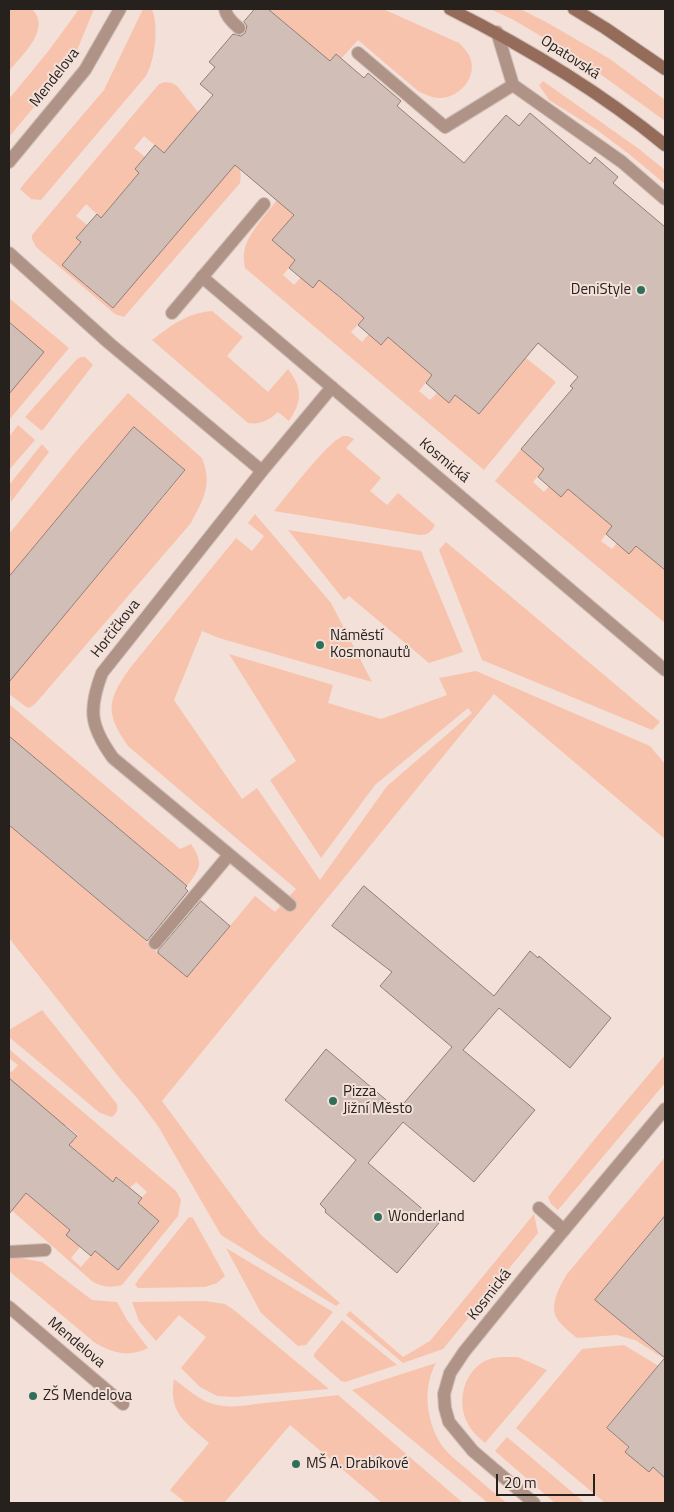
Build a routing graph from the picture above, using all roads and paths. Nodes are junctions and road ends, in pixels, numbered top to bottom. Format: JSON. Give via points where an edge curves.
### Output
{"nodes":[{"id":1,"x":120,"y":9,"type":"edge"},
{"id":2,"x":226,"y":9,"type":"edge"},
{"id":3,"x":450,"y":9,"type":"edge"},
{"id":4,"x":574,"y":9,"type":"edge"},
{"id":5,"x":239,"y":28,"type":"dead end"},
{"id":6,"x":497,"y":32,"type":"junction"},
{"id":7,"x":358,"y":53,"type":"dead end"},
{"id":8,"x":665,"y":69,"type":"edge"},
{"id":9,"x":514,"y":85,"type":"junction"},
{"id":10,"x":665,"y":145,"type":"edge"},
{"id":11,"x":9,"y":162,"type":"edge"},
{"id":12,"x":665,"y":198,"type":"edge"},
{"id":13,"x":264,"y":204,"type":"dead end"},
{"id":14,"x":9,"y":253,"type":"edge"},
{"id":15,"x":202,"y":277,"type":"junction"},
{"id":16,"x":172,"y":313,"type":"dead end"},
{"id":17,"x":332,"y":387,"type":"junction"},
{"id":18,"x":262,"y":471,"type":"junction"},
{"id":19,"x":665,"y":670,"type":"edge"},
{"id":20,"x":229,"y":854,"type":"junction"},
{"id":21,"x":290,"y":905,"type":"dead end"},
{"id":22,"x":155,"y":943,"type":"dead end"},
{"id":23,"x":665,"y":1109,"type":"edge"},
{"id":24,"x":539,"y":1208,"type":"dead end"},
{"id":25,"x":564,"y":1230,"type":"junction"},
{"id":26,"x":45,"y":1250,"type":"dead end"},
{"id":27,"x":9,"y":1252,"type":"edge"},
{"id":28,"x":9,"y":1307,"type":"edge"},
{"id":29,"x":123,"y":1404,"type":"dead end"},
{"id":30,"x":534,"y":1503,"type":"edge"}],
"edges":[{"from":1,"to":11,"type":"street","name":"Mendelova","via":[[85,70]]},
{"from":2,"to":5,"type":"street"},
{"from":3,"to":6,"type":"main road","name":"Opatovská"},
{"from":4,"to":8,"type":"main road"},
{"from":6,"to":9,"type":"street"},
{"from":6,"to":10,"type":"main road","name":"Opatovská","via":[[585,86]]},
{"from":7,"to":9,"type":"street","via":[[445,126]]},
{"from":9,"to":12,"type":"street","via":[[622,162]]},
{"from":13,"to":15,"type":"street"},
{"from":14,"to":18,"type":"street","via":[[109,343]]},
{"from":15,"to":16,"type":"street"},
{"from":15,"to":17,"type":"street","name":"Kosmická"},
{"from":17,"to":18,"type":"street","name":"Horčičkova"},
{"from":17,"to":19,"type":"street","name":"Kosmická"},
{"from":18,"to":20,"type":"street","name":"Horčičkova","via":[[102,673],[94,694],[93,720],[113,758]]},
{"from":20,"to":21,"type":"street","name":"Horčičkova"},
{"from":20,"to":22,"type":"street"},
{"from":23,"to":25,"type":"street","name":"Kosmická"},
{"from":24,"to":25,"type":"street"},
{"from":25,"to":30,"type":"street","name":"Kosmická","via":[[464,1352],[450,1373],[444,1394],[449,1422],[473,1451]]},
{"from":26,"to":27,"type":"street"},
{"from":28,"to":29,"type":"street","name":"Mendelova"}]}
